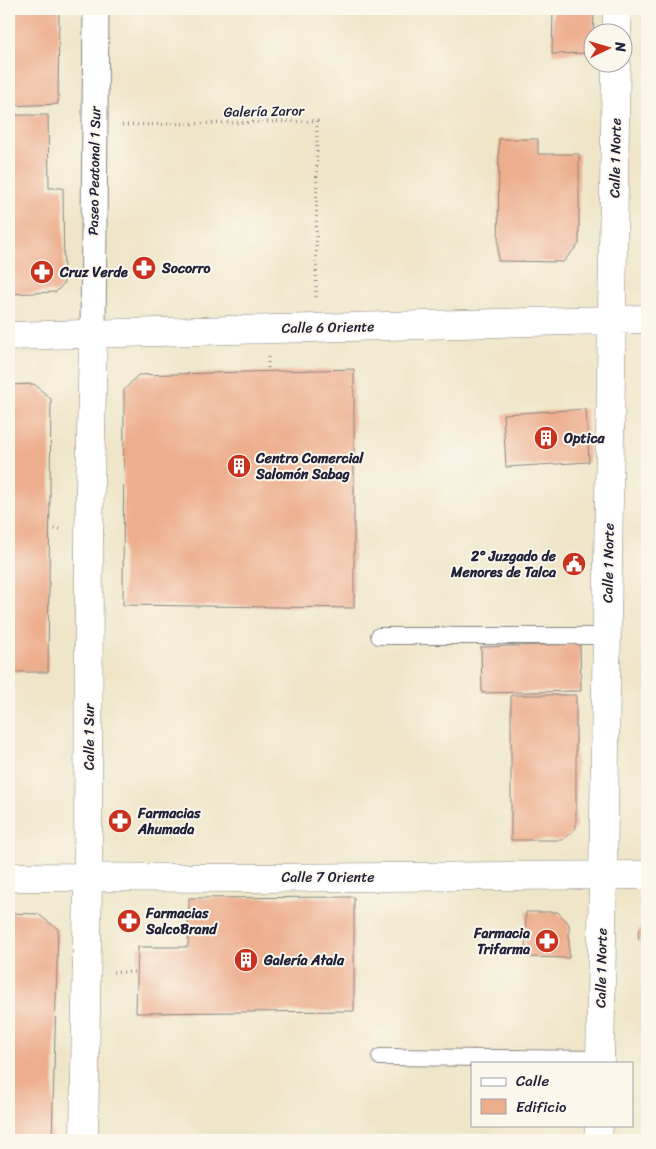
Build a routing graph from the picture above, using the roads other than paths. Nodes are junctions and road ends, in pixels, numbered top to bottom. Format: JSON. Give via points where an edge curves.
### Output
{"nodes":[{"id":1,"x":96,"y":9,"type":"edge"},
{"id":2,"x":617,"y":9,"type":"edge"},
{"id":3,"x":617,"y":22,"type":"edge"},
{"id":4,"x":616,"y":72,"type":"edge"},
{"id":5,"x":647,"y":319,"type":"edge"},
{"id":6,"x":612,"y":320,"type":"junction"},
{"id":7,"x":92,"y":333,"type":"junction"},
{"id":8,"x":9,"y":336,"type":"edge"},
{"id":9,"x":379,"y":636,"type":"dead end"},
{"id":10,"x":607,"y":636,"type":"junction"},
{"id":11,"x":647,"y":875,"type":"edge"},
{"id":12,"x":603,"y":876,"type":"junction"},
{"id":13,"x":9,"y":877,"type":"edge"},
{"id":14,"x":88,"y":878,"type":"junction"},
{"id":15,"x":380,"y":1058,"type":"dead end"},
{"id":16,"x":600,"y":1061,"type":"edge"},
{"id":17,"x":599,"y":1126,"type":"edge"},
{"id":18,"x":84,"y":1140,"type":"edge"},
{"id":19,"x":598,"y":1140,"type":"edge"}],
"edges":[{"from":1,"to":7,"type":"street","name":"Paseo Peatonal 1 Sur"},
{"from":2,"to":3,"type":"main road"},
{"from":4,"to":6,"type":"main road","name":"Calle 1 Norte"},
{"from":5,"to":6,"type":"main road","name":"Calle 6 Oriente"},
{"from":6,"to":7,"type":"main road","name":"Calle 6 Oriente"},
{"from":6,"to":10,"type":"main road","name":"Calle 1 Norte"},
{"from":7,"to":8,"type":"main road","name":"Calle 6 Oriente"},
{"from":7,"to":14,"type":"main road","name":"Calle 1 Sur"},
{"from":9,"to":10,"type":"lane"},
{"from":10,"to":12,"type":"main road","name":"Calle 1 Norte"},
{"from":11,"to":12,"type":"main road","name":"Calle 7 Oriente"},
{"from":12,"to":14,"type":"main road","name":"Calle 7 Oriente"},
{"from":12,"to":16,"type":"main road","name":"Calle 1 Norte"},
{"from":13,"to":14,"type":"main road","name":"Calle 7 Oriente"},
{"from":14,"to":18,"type":"main road","name":"Calle 1 Sur"},
{"from":15,"to":16,"type":"lane"},
{"from":17,"to":19,"type":"main road"}]}
